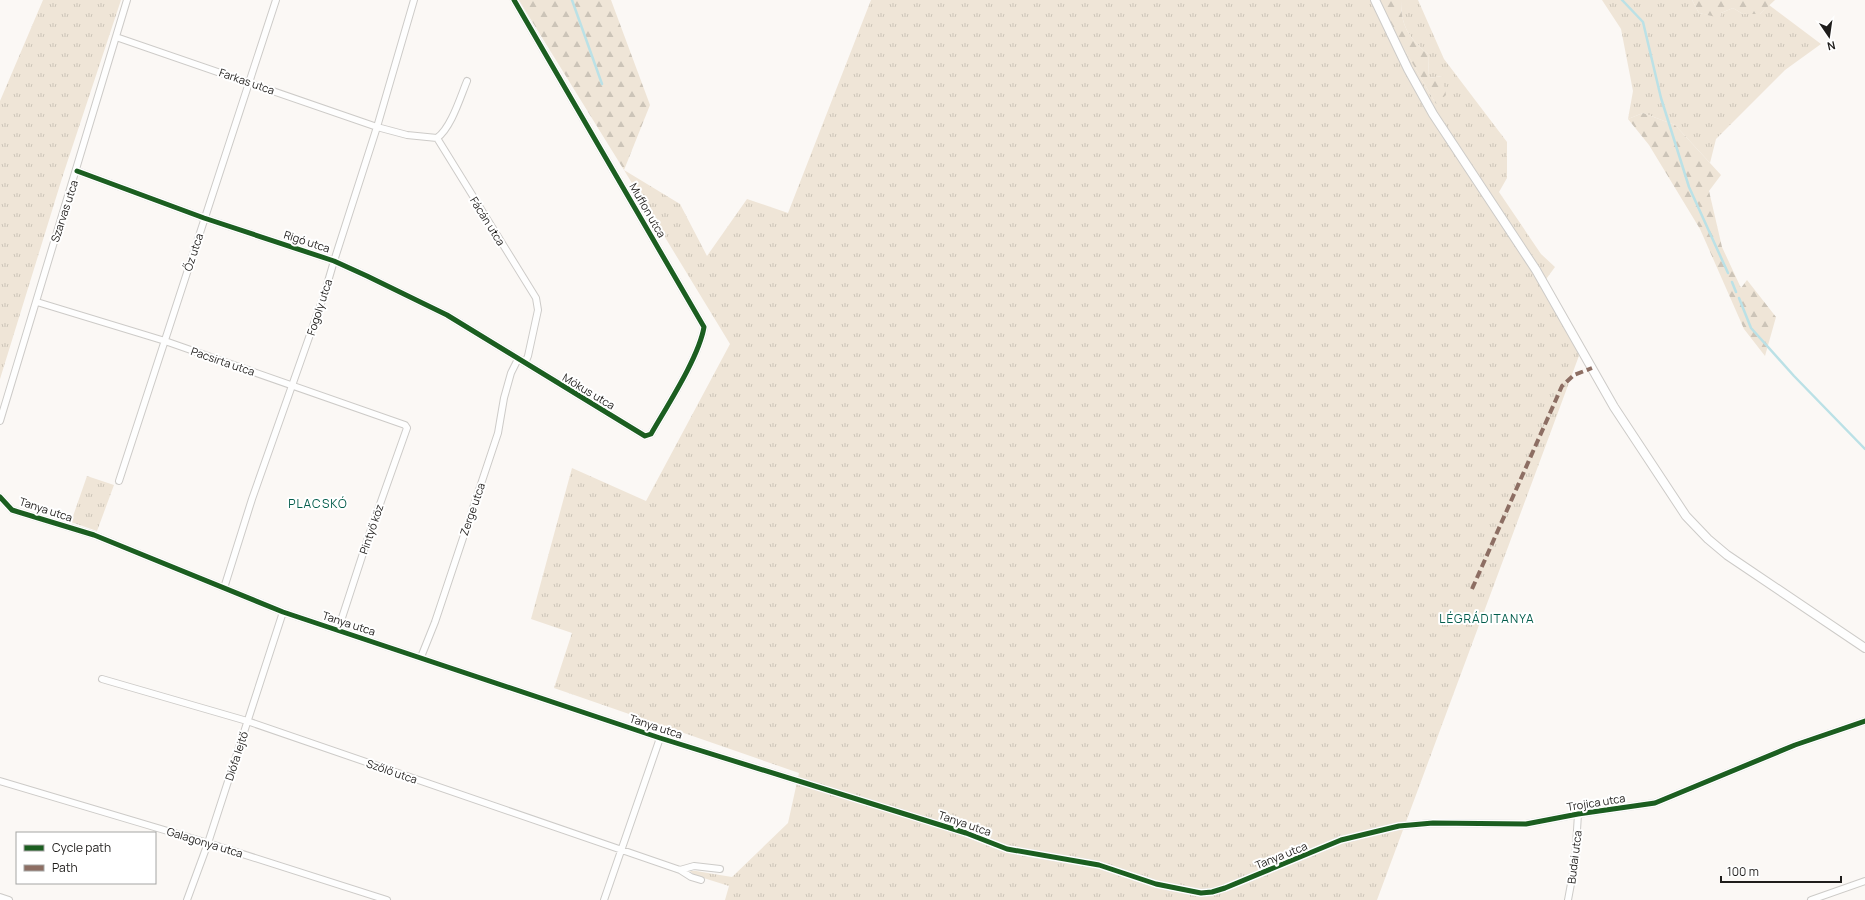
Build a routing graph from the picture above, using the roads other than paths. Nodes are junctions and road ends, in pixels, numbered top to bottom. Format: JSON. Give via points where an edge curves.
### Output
{"nodes":[{"id":1,"x":127,"y":0,"type":"edge"},
{"id":2,"x":276,"y":0,"type":"edge"},
{"id":3,"x":414,"y":0,"type":"edge"},
{"id":4,"x":514,"y":0,"type":"edge"},
{"id":5,"x":1375,"y":0,"type":"edge"},
{"id":6,"x":116,"y":37,"type":"junction"},
{"id":7,"x":467,"y":81,"type":"dead end"},
{"id":8,"x":249,"y":82,"type":"junction"},
{"id":9,"x":377,"y":127,"type":"junction"},
{"id":10,"x":436,"y":138,"type":"junction"},
{"id":11,"x":77,"y":171,"type":"junction"},
{"id":12,"x":204,"y":218,"type":"junction"},
{"id":13,"x":334,"y":261,"type":"junction"},
{"id":14,"x":36,"y":302,"type":"junction"},
{"id":15,"x":165,"y":341,"type":"junction"},
{"id":16,"x":518,"y":359,"type":"junction"},
{"id":17,"x":525,"y":363,"type":"junction"},
{"id":18,"x":293,"y":386,"type":"junction"},
{"id":19,"x":0,"y":421,"type":"edge"},
{"id":20,"x":407,"y":428,"type":"joint"},
{"id":21,"x":652,"y":434,"type":"joint"},
{"id":22,"x":119,"y":482,"type":"dead end"},
{"id":23,"x":0,"y":497,"type":"edge"},
{"id":24,"x":224,"y":588,"type":"junction"},
{"id":25,"x":283,"y":612,"type":"junction"},
{"id":26,"x":338,"y":630,"type":"junction"},
{"id":27,"x":1865,"y":648,"type":"edge"},
{"id":28,"x":421,"y":657,"type":"junction"},
{"id":29,"x":102,"y":679,"type":"dead end"},
{"id":30,"x":248,"y":721,"type":"junction"},
{"id":31,"x":1865,"y":721,"type":"edge"},
{"id":32,"x":660,"y":738,"type":"junction"},
{"id":33,"x":0,"y":780,"type":"edge"},
{"id":34,"x":1578,"y":814,"type":"junction"},
{"id":35,"x":208,"y":843,"type":"junction"},
{"id":36,"x":1319,"y":850,"type":"joint"},
{"id":37,"x":621,"y":851,"type":"junction"},
{"id":38,"x":720,"y":869,"type":"dead end"},
{"id":39,"x":680,"y":870,"type":"junction"},
{"id":40,"x":700,"y":880,"type":"dead end"},
{"id":41,"x":1865,"y":881,"type":"edge"},
{"id":42,"x":0,"y":897,"type":"edge"},
{"id":43,"x":9,"y":900,"type":"edge"},
{"id":44,"x":187,"y":900,"type":"edge"},
{"id":45,"x":387,"y":900,"type":"edge"},
{"id":46,"x":604,"y":900,"type":"edge"},
{"id":47,"x":1568,"y":900,"type":"edge"},
{"id":48,"x":1811,"y":900,"type":"edge"}],
"edges":[{"from":1,"to":6,"type":"street","name":"Szarvas utca"},
{"from":2,"to":8,"type":"street","name":"Őz utca"},
{"from":3,"to":9,"type":"street","name":"Fogoly utca"},
{"from":4,"to":21,"type":"street","name":"Muflon utca","via":[[704,327],[703,335],[688,366]]},
{"from":5,"to":27,"type":"street","via":[[1433,114],[1536,270],[1614,407],[1686,516],[1728,555]]},
{"from":6,"to":8,"type":"street","name":"Farkas utca"},
{"from":6,"to":11,"type":"street","name":"Szarvas utca"},
{"from":7,"to":10,"type":"street","via":[[447,127]]},
{"from":8,"to":9,"type":"street","name":"Farkas utca"},
{"from":8,"to":12,"type":"street","name":"Őz utca"},
{"from":9,"to":10,"type":"street","via":[[407,135]]},
{"from":9,"to":13,"type":"street","name":"Fogoly utca"},
{"from":10,"to":17,"type":"street","name":"Fácán utca","via":[[536,298],[538,310]]},
{"from":11,"to":12,"type":"street","name":"Rigó utca"},
{"from":11,"to":14,"type":"street","name":"Szarvas utca"},
{"from":12,"to":13,"type":"street","name":"Rigó utca"},
{"from":12,"to":15,"type":"street","name":"Őz utca"},
{"from":13,"to":16,"type":"street","name":"Rigó utca","via":[[447,315]]},
{"from":13,"to":18,"type":"street","name":"Fogoly utca"},
{"from":14,"to":15,"type":"street","name":"Pacsirta utca"},
{"from":14,"to":19,"type":"street","name":"Szarvas utca"},
{"from":15,"to":18,"type":"street","name":"Pacsirta utca"},
{"from":15,"to":22,"type":"street","name":"Őz utca"},
{"from":16,"to":17,"type":"street","name":"Mókus utca"},
{"from":16,"to":28,"type":"street","name":"Zerge utca","via":[[504,398],[498,433]]},
{"from":17,"to":21,"type":"street","name":"Mókus utca","via":[[645,436]]},
{"from":18,"to":20,"type":"street","name":"Pacsirta utca"},
{"from":18,"to":24,"type":"street","name":"Fogoly utca","via":[[252,499]]},
{"from":20,"to":26,"type":"street","name":"Pintyő köz"},
{"from":23,"to":24,"type":"street","name":"Tanya utca","via":[[12,510],[94,535]]},
{"from":24,"to":25,"type":"street","name":"Tanya utca"},
{"from":25,"to":26,"type":"street","name":"Tanya utca"},
{"from":25,"to":30,"type":"street","name":"Diófa lejtő"},
{"from":26,"to":28,"type":"street","name":"Tanya utca"},
{"from":28,"to":32,"type":"street","name":"Tanya utca"},
{"from":29,"to":30,"type":"street","name":"Szőlő utca"},
{"from":30,"to":35,"type":"street","name":"Diófa lejtő"},
{"from":30,"to":37,"type":"street","name":"Szőlő utca"},
{"from":31,"to":34,"type":"street","name":"Trojica utca","via":[[1795,745],[1655,803]]},
{"from":32,"to":36,"type":"street","name":"Tanya utca","via":[[966,832],[1007,849],[1099,865],[1156,884],[1201,893],[1225,888]]},
{"from":32,"to":37,"type":"street"},
{"from":33,"to":35,"type":"street","name":"Galagonya utca"},
{"from":34,"to":36,"type":"street","name":"Trojica utca","via":[[1526,824],[1433,823],[1400,826],[1341,840]]},
{"from":34,"to":47,"type":"street","name":"Budai utca","via":[[1575,862]]},
{"from":35,"to":44,"type":"street","name":"Diófa lejtő"},
{"from":35,"to":45,"type":"street","name":"Galagonya utca"},
{"from":37,"to":39,"type":"street","name":"Szőlő utca"},
{"from":37,"to":46,"type":"street"},
{"from":38,"to":39,"type":"street","name":"Szőlő utca","via":[[694,866]]},
{"from":39,"to":40,"type":"street","name":"Szőlő utca"},
{"from":41,"to":48,"type":"street"},
{"from":42,"to":43,"type":"street"}]}
